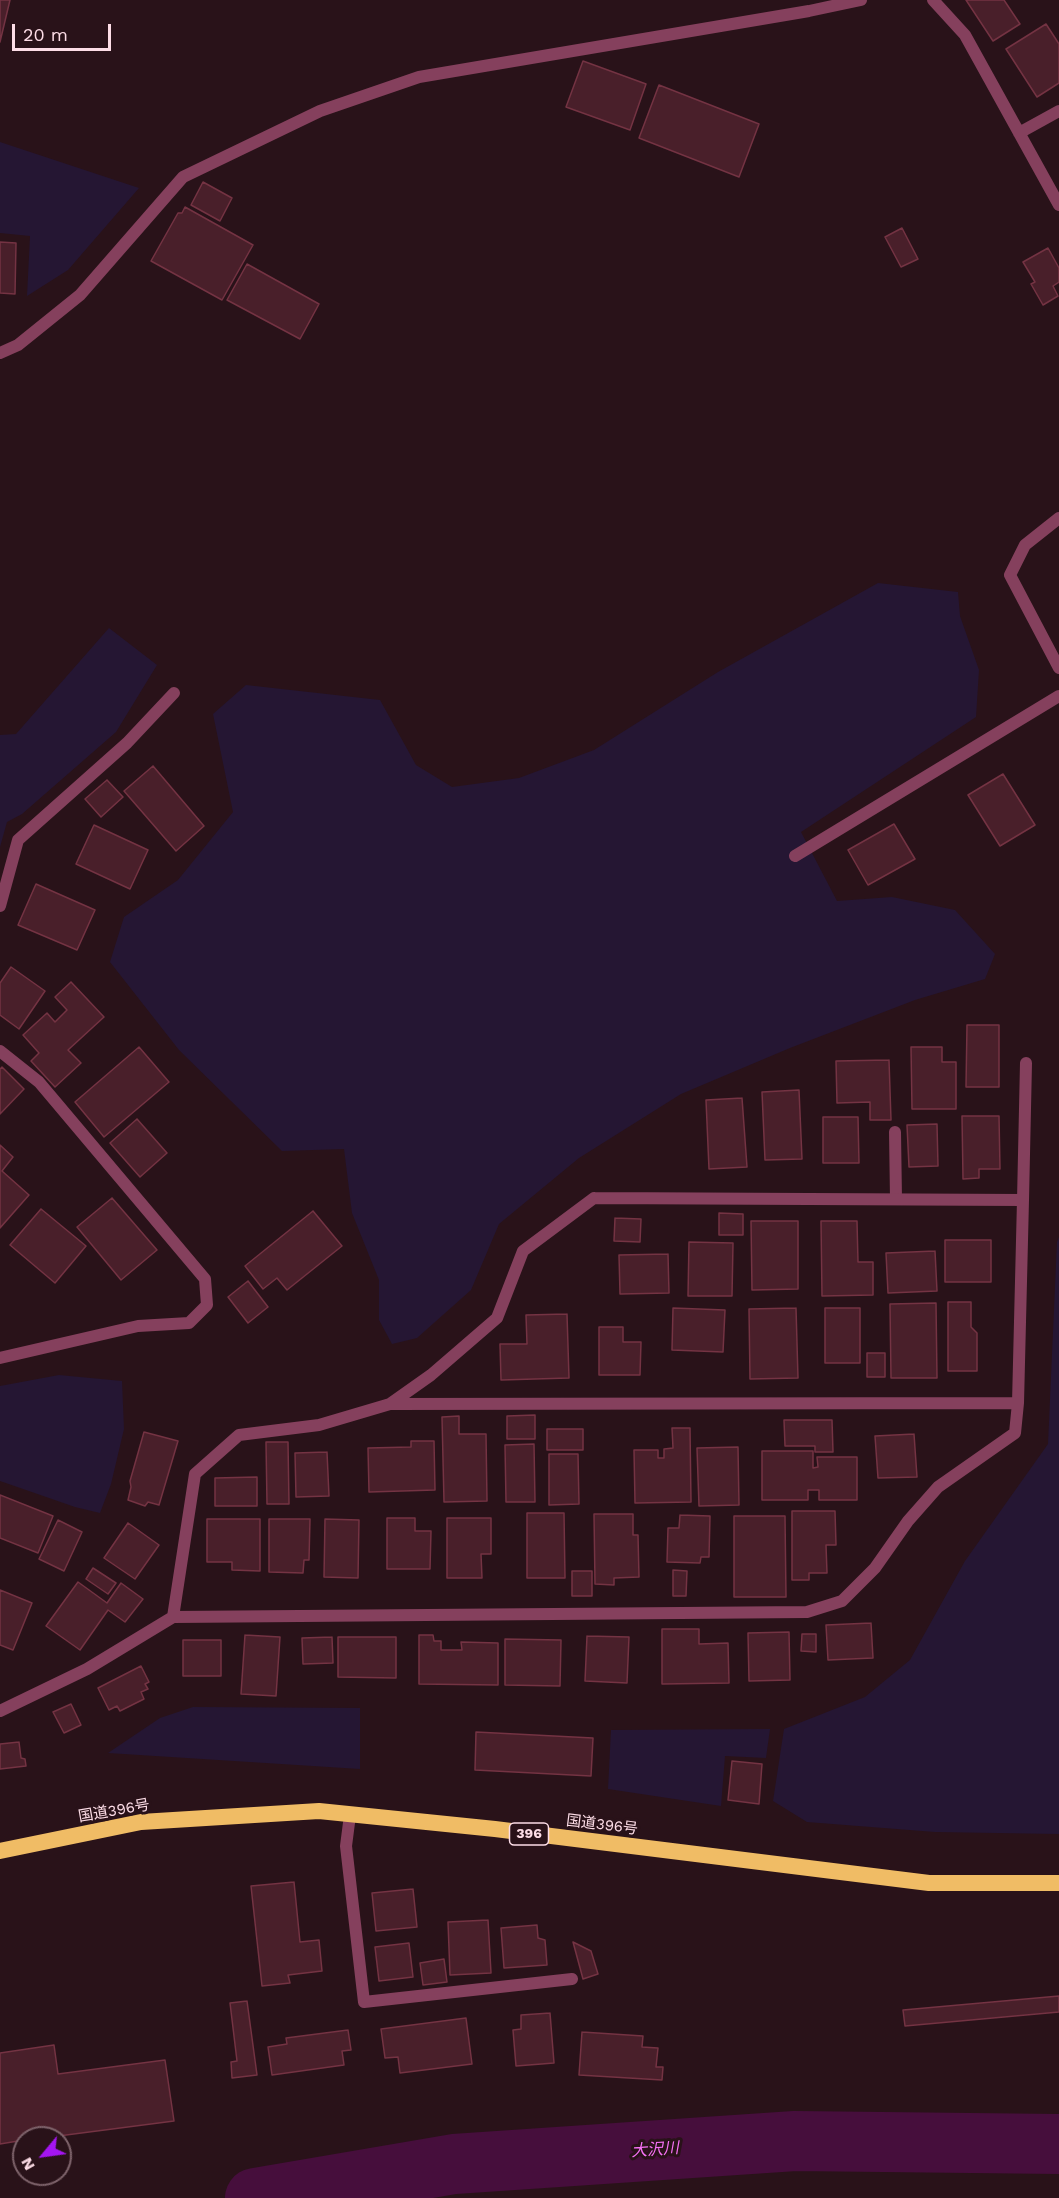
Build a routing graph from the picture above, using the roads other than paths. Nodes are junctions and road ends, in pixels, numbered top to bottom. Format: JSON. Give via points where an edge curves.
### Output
{"nodes":[{"id":1,"x":861,"y":0,"type":"edge"},
{"id":2,"x":933,"y":0,"type":"edge"},
{"id":3,"x":1059,"y":111,"type":"edge"},
{"id":4,"x":1019,"y":133,"type":"junction"},
{"id":5,"x":1059,"y":205,"type":"edge"},
{"id":6,"x":0,"y":353,"type":"edge"},
{"id":7,"x":1059,"y":518,"type":"edge"},
{"id":8,"x":1059,"y":668,"type":"edge"},
{"id":9,"x":174,"y":693,"type":"dead end"},
{"id":10,"x":1059,"y":696,"type":"edge"},
{"id":11,"x":795,"y":856,"type":"dead end"},
{"id":12,"x":0,"y":906,"type":"edge"},
{"id":13,"x":0,"y":1051,"type":"edge"},
{"id":14,"x":1026,"y":1063,"type":"dead end"},
{"id":15,"x":895,"y":1132,"type":"dead end"},
{"id":16,"x":896,"y":1199,"type":"junction"},
{"id":17,"x":1023,"y":1200,"type":"junction"},
{"id":18,"x":0,"y":1358,"type":"edge"},
{"id":19,"x":1018,"y":1402,"type":"junction"},
{"id":20,"x":390,"y":1404,"type":"junction"},
{"id":21,"x":173,"y":1617,"type":"junction"},
{"id":22,"x":0,"y":1711,"type":"edge"},
{"id":23,"x":350,"y":1815,"type":"junction"},
{"id":24,"x":0,"y":1851,"type":"edge"},
{"id":25,"x":1059,"y":1883,"type":"edge"},
{"id":26,"x":572,"y":1979,"type":"dead end"}],
"edges":[{"from":1,"to":6,"type":"street","via":[[419,77],[320,111],[183,177],[80,295],[18,345]]},
{"from":2,"to":4,"type":"street","via":[[965,35]]},
{"from":3,"to":4,"type":"street"},
{"from":4,"to":5,"type":"street"},
{"from":7,"to":8,"type":"street","via":[[1024,545],[1010,575]]},
{"from":9,"to":12,"type":"street","via":[[128,743],[18,840]]},
{"from":10,"to":11,"type":"street"},
{"from":13,"to":18,"type":"street","via":[[39,1082],[205,1279],[207,1305],[189,1323],[138,1326]]},
{"from":14,"to":17,"type":"street"},
{"from":15,"to":16,"type":"street"},
{"from":16,"to":17,"type":"street"},
{"from":16,"to":20,"type":"street","via":[[594,1198],[523,1251],[497,1318],[431,1375]]},
{"from":17,"to":19,"type":"street"},
{"from":19,"to":20,"type":"street"},
{"from":19,"to":21,"type":"street","via":[[1015,1432],[938,1487],[875,1568],[842,1601],[807,1612]]},
{"from":20,"to":21,"type":"street","via":[[319,1425],[239,1436],[195,1474]]},
{"from":21,"to":22,"type":"street","via":[[87,1669]]},
{"from":23,"to":24,"type":"highway","name":"国道396号","number":"396","via":[[319,1811],[141,1822]]},
{"from":23,"to":25,"type":"highway","name":"国道396号","number":"396","via":[[495,1829],[929,1883]]},
{"from":23,"to":26,"type":"street","via":[[346,1846],[364,2002]]}]}
